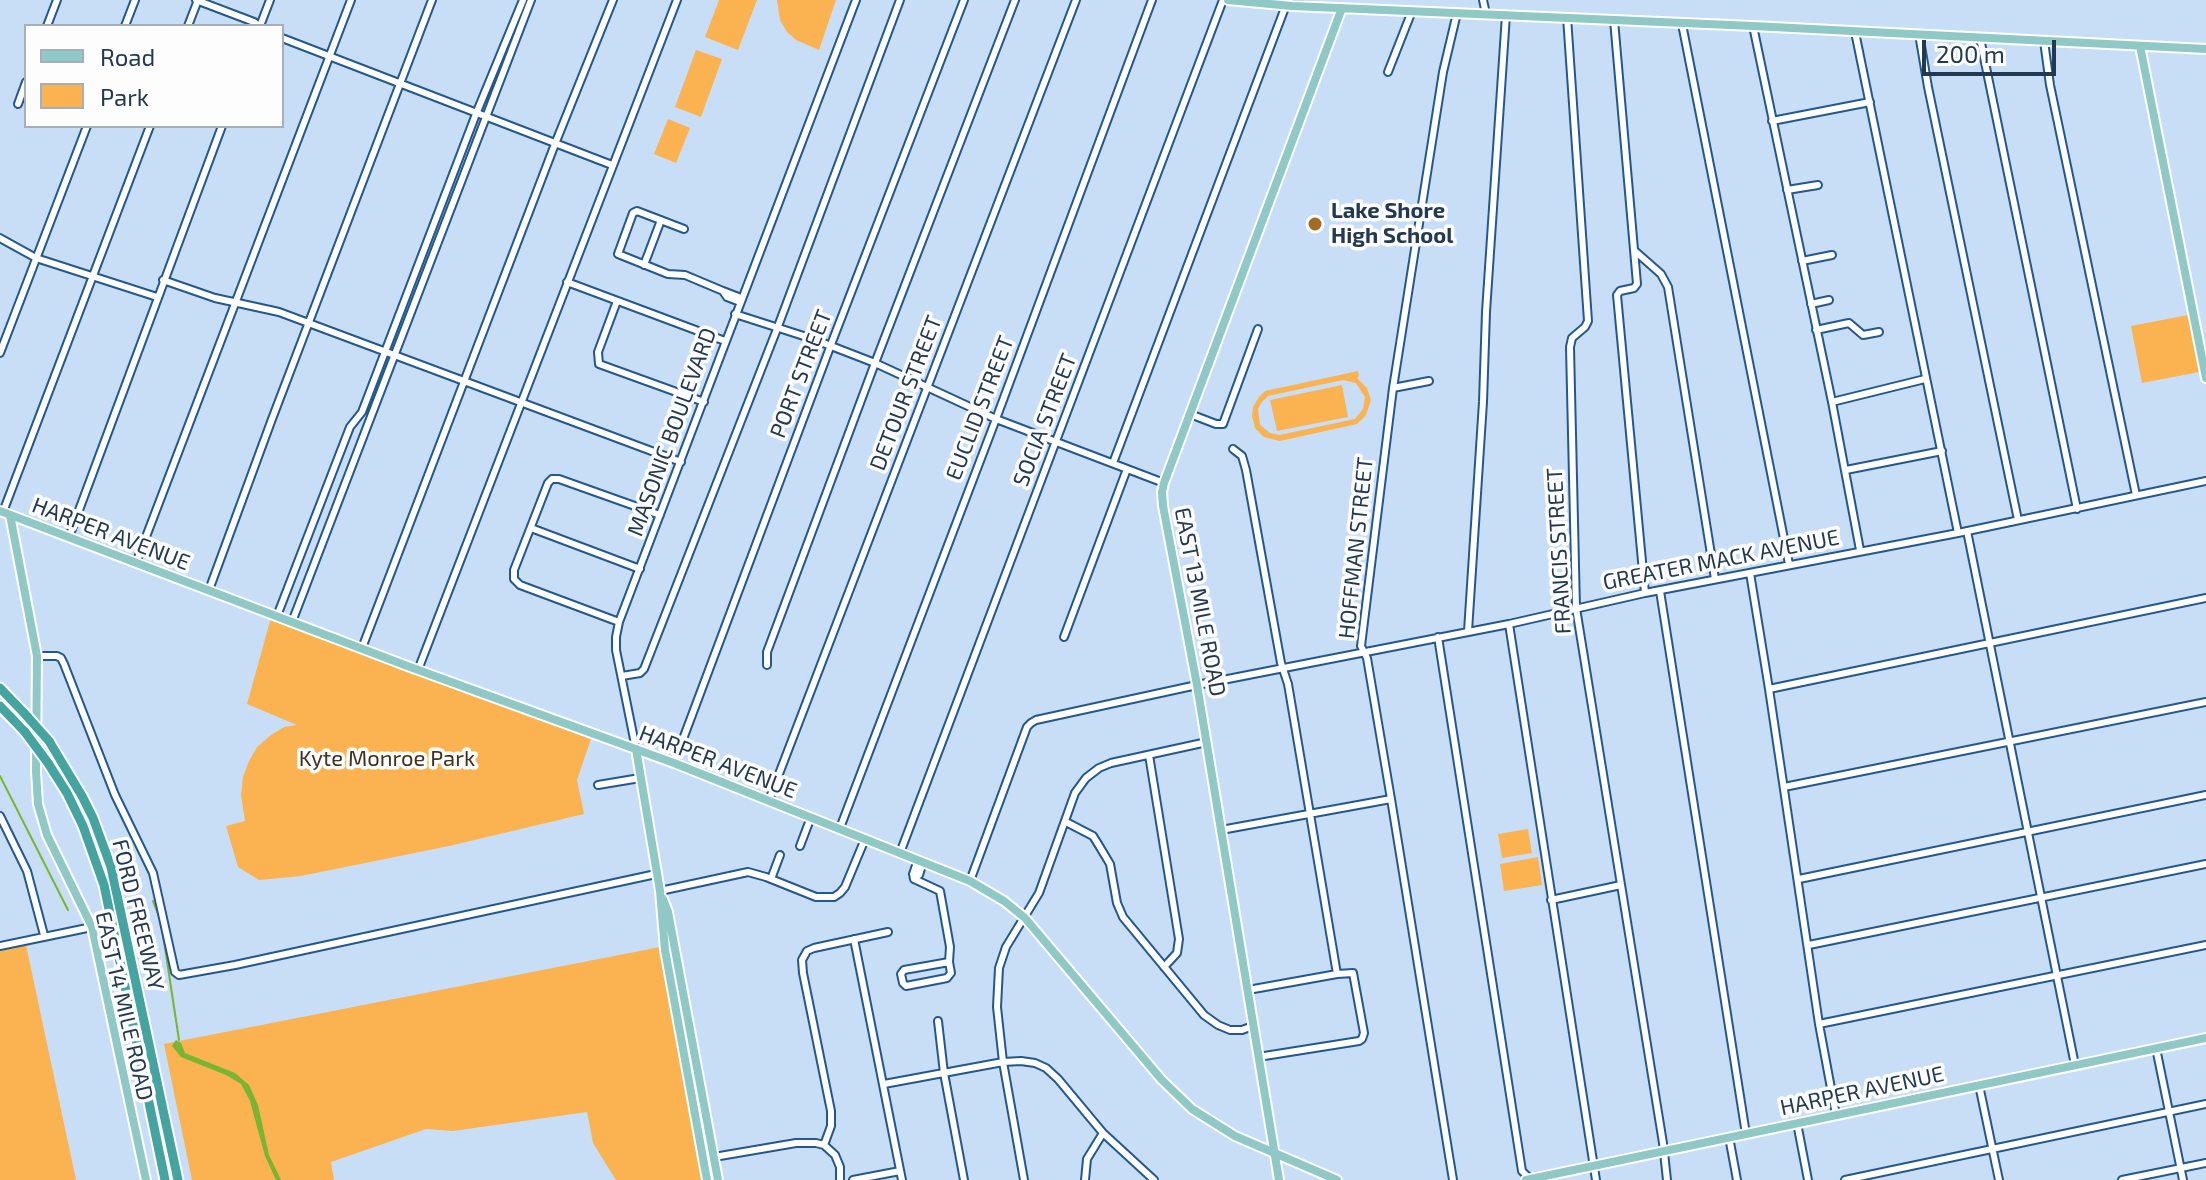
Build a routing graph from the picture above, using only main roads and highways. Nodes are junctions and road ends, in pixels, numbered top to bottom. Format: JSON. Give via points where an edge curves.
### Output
{"nodes":[{"id":1,"x":1226,"y":0,"type":"edge"},
{"id":2,"x":1342,"y":8,"type":"junction"},
{"id":3,"x":2140,"y":46,"type":"junction"},
{"id":4,"x":2206,"y":49,"type":"edge"},
{"id":5,"x":2206,"y":378,"type":"edge"},
{"id":6,"x":5,"y":513,"type":"edge"},
{"id":7,"x":0,"y":688,"type":"edge"},
{"id":8,"x":0,"y":706,"type":"edge"},
{"id":9,"x":636,"y":749,"type":"junction"},
{"id":10,"x":660,"y":891,"type":"junction"},
{"id":11,"x":675,"y":946,"type":"junction"},
{"id":12,"x":665,"y":950,"type":"junction"},
{"id":13,"x":679,"y":971,"type":"junction"},
{"id":14,"x":671,"y":982,"type":"junction"},
{"id":15,"x":673,"y":995,"type":"junction"},
{"id":16,"x":686,"y":1004,"type":"junction"},
{"id":17,"x":2206,"y":1038,"type":"edge"},
{"id":18,"x":687,"y":1071,"type":"junction"},
{"id":19,"x":706,"y":1113,"type":"junction"},
{"id":20,"x":699,"y":1139,"type":"junction"},
{"id":21,"x":1274,"y":1153,"type":"junction"},
{"id":22,"x":714,"y":1157,"type":"junction"},
{"id":23,"x":146,"y":1180,"type":"edge"},
{"id":24,"x":165,"y":1180,"type":"edge"},
{"id":25,"x":178,"y":1180,"type":"edge"},
{"id":26,"x":707,"y":1180,"type":"edge"},
{"id":27,"x":718,"y":1180,"type":"edge"},
{"id":28,"x":1279,"y":1180,"type":"edge"},
{"id":29,"x":1337,"y":1180,"type":"edge"},
{"id":30,"x":1529,"y":1180,"type":"edge"}],
"edges":[{"from":1,"to":2,"type":"main road"},
{"from":2,"to":3,"type":"main road"},
{"from":2,"to":21,"type":"main road","name":"EAST 13 MILE ROAD","via":[[1164,483],[1163,506]]},
{"from":3,"to":4,"type":"main road"},
{"from":3,"to":5,"type":"main road"},
{"from":6,"to":9,"type":"main road","name":"HARPER AVENUE"},
{"from":6,"to":23,"type":"main road","name":"EAST 14 MILE ROAD","via":[[37,656],[38,804],[47,835],[92,927]]},
{"from":7,"to":25,"type":"highway","name":"FORD FREEWAY","bridge":true,"via":[[49,741],[72,777],[111,867]]},
{"from":8,"to":24,"type":"highway","name":"FORD FREEWAY","bridge":true,"via":[[67,793],[104,885]]},
{"from":9,"to":10,"type":"main road","name":"MASONIC BOULEVARD"},
{"from":9,"to":21,"type":"main road","name":"HARPER AVENUE","via":[[970,881],[1004,901],[1025,918],[1174,1093],[1215,1125]]},
{"from":10,"to":11,"type":"main road","name":"MASONIC BOULEVARD"},
{"from":10,"to":12,"type":"main road","name":"MASONIC BOULEVARD"},
{"from":11,"to":12,"type":"main road"},
{"from":11,"to":13,"type":"main road","name":"MASONIC BOULEVARD"},
{"from":12,"to":14,"type":"main road","name":"MASONIC BOULEVARD"},
{"from":13,"to":14,"type":"main road"},
{"from":13,"to":16,"type":"main road","name":"MASONIC BOULEVARD"},
{"from":14,"to":15,"type":"main road","name":"MASONIC BOULEVARD"},
{"from":15,"to":16,"type":"main road"},
{"from":15,"to":18,"type":"main road","name":"MASONIC BOULEVARD"},
{"from":16,"to":19,"type":"main road","name":"MASONIC BOULEVARD"},
{"from":17,"to":30,"type":"main road","name":"HARPER AVENUE"},
{"from":18,"to":19,"type":"main road","via":[[695,1075]]},
{"from":18,"to":20,"type":"main road","name":"MASONIC BOULEVARD"},
{"from":19,"to":22,"type":"main road","name":"MASONIC BOULEVARD"},
{"from":20,"to":22,"type":"main road","via":[[705,1136]]},
{"from":20,"to":26,"type":"main road","name":"MASONIC BOULEVARD"},
{"from":21,"to":28,"type":"main road","name":"EAST 13 MILE ROAD"},
{"from":21,"to":29,"type":"main road","name":"HARPER AVENUE"},
{"from":22,"to":27,"type":"main road","name":"MASONIC BOULEVARD"}]}
